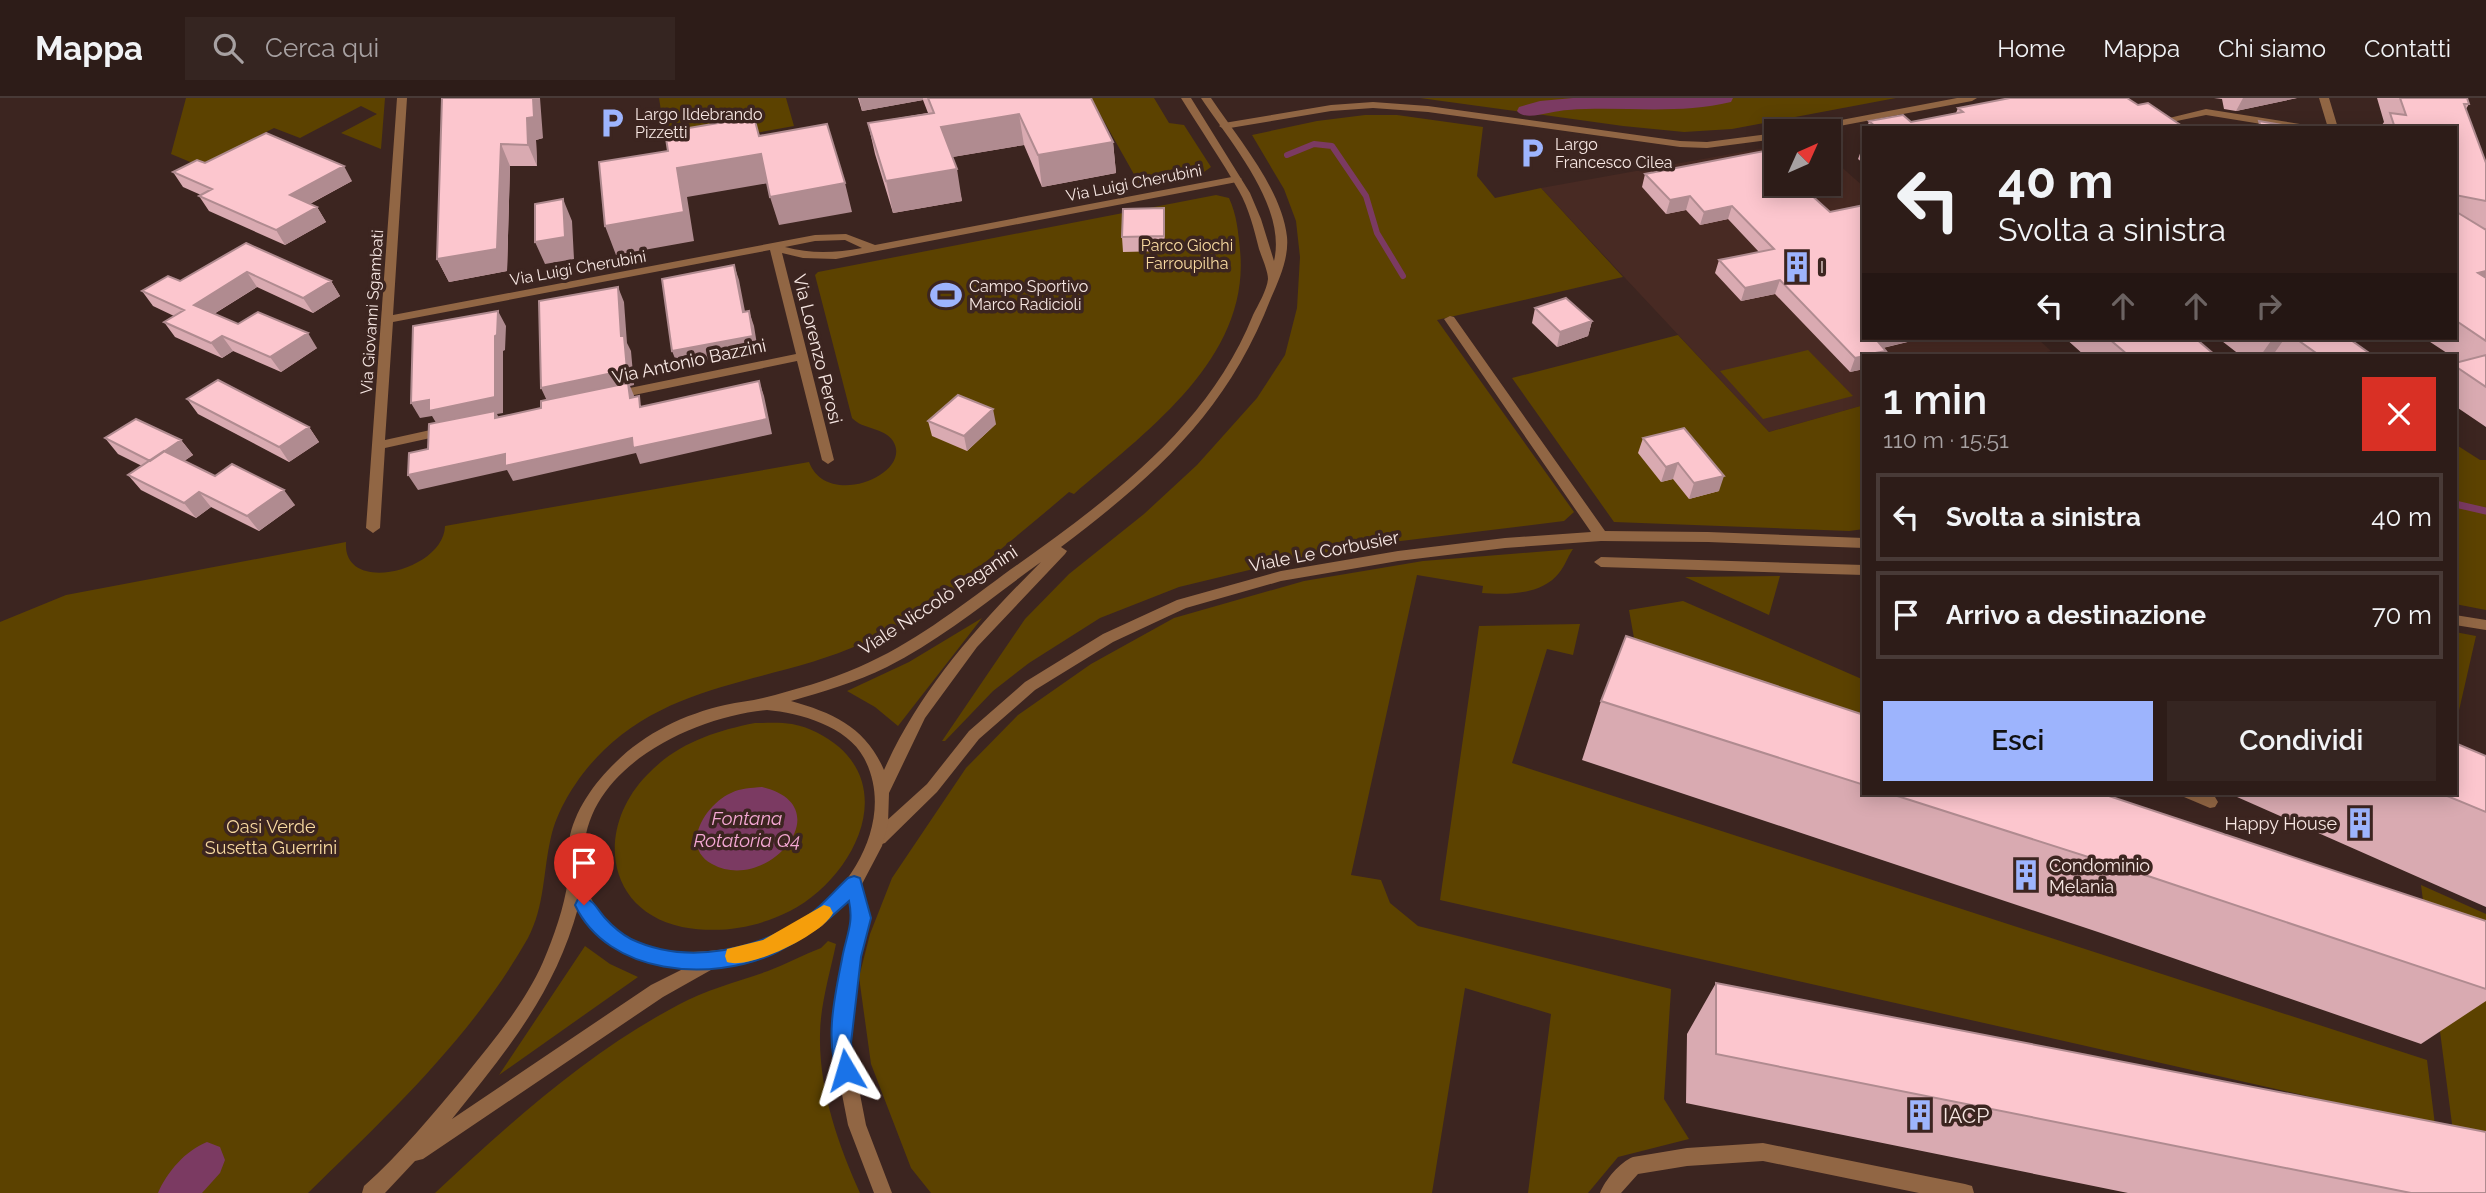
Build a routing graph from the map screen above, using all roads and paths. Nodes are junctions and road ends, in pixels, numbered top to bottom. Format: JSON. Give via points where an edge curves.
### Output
{"nodes":[{"id":1,"x":402,"y":98,"type":"edge"},
{"id":2,"x":1186,"y":98,"type":"edge"},
{"id":3,"x":1206,"y":98,"type":"edge"},
{"id":4,"x":1972,"y":98,"type":"edge"},
{"id":5,"x":2324,"y":98,"type":"edge"},
{"id":6,"x":2150,"y":113,"type":"edge"},
{"id":7,"x":2162,"y":121,"type":"junction"},
{"id":8,"x":1841,"y":123,"type":"edge"},
{"id":9,"x":1224,"y":126,"type":"junction"},
{"id":10,"x":2169,"y":126,"type":"edge"},
{"id":11,"x":2293,"y":126,"type":"edge"},
{"id":12,"x":2332,"y":126,"type":"edge"},
{"id":13,"x":1764,"y":138,"type":"edge"},
{"id":14,"x":1237,"y":179,"type":"junction"},
{"id":15,"x":775,"y":247,"type":"junction"},
{"id":16,"x":872,"y":248,"type":"junction"},
{"id":17,"x":1273,"y":279,"type":"junction"},
{"id":18,"x":1450,"y":319,"type":"dead end"},
{"id":19,"x":387,"y":320,"type":"junction"},
{"id":20,"x":802,"y":356,"type":"junction"},
{"id":21,"x":600,"y":398,"type":"edge"},
{"id":22,"x":452,"y":429,"type":"edge"},
{"id":23,"x":379,"y":445,"type":"junction"},
{"id":24,"x":828,"y":460,"type":"dead end"},
{"id":25,"x":1089,"y":520,"type":"junction"},
{"id":26,"x":373,"y":528,"type":"dead end"},
{"id":27,"x":1601,"y":537,"type":"junction"},
{"id":28,"x":1862,"y":543,"type":"edge"},
{"id":29,"x":1601,"y":562,"type":"dead end"},
{"id":30,"x":1862,"y":570,"type":"edge"},
{"id":31,"x":2457,"y":620,"type":"edge"},
{"id":32,"x":2486,"y":625,"type":"edge"},
{"id":33,"x":757,"y":705,"type":"junction"},
{"id":34,"x":883,"y":790,"type":"junction"},
{"id":35,"x":2194,"y":795,"type":"edge"},
{"id":36,"x":2210,"y":802,"type":"dead end"},
{"id":37,"x":879,"y":838,"type":"junction"},
{"id":38,"x":576,"y":880,"type":"junction"},
{"id":39,"x":854,"y":884,"type":"junction"},
{"id":40,"x":713,"y":961,"type":"junction"},
{"id":41,"x":405,"y":1162,"type":"junction"},
{"id":42,"x":371,"y":1193,"type":"edge"},
{"id":43,"x":883,"y":1193,"type":"edge"},
{"id":44,"x":1609,"y":1193,"type":"edge"},
{"id":45,"x":1965,"y":1193,"type":"edge"}],
"edges":[{"from":1,"to":19,"type":"street","name":"Via Giovanni Sgambati"},
{"from":2,"to":14,"type":"street"},
{"from":3,"to":9,"type":"street","name":"Viale Niccolò Paganini"},
{"from":4,"to":8,"type":"street"},
{"from":5,"to":12,"type":"street"},
{"from":6,"to":7,"type":"street"},
{"from":7,"to":10,"type":"street"},
{"from":7,"to":11,"type":"street","via":[[2207,113]]},
{"from":9,"to":13,"type":"street","via":[[1354,105],[1402,106],[1649,141],[1707,145]]},
{"from":9,"to":17,"type":"street","name":"Viale Niccolò Paganini","via":[[1275,214],[1282,236]]},
{"from":14,"to":16,"type":"street","name":"Via Luigi Cherubini"},
{"from":14,"to":17,"type":"street","via":[[1256,219]]},
{"from":15,"to":16,"type":"street","name":"Via Luigi Cherubini","via":[[817,256]]},
{"from":15,"to":16,"type":"street","name":"Via Luigi Cherubini","via":[[846,237]]},
{"from":15,"to":19,"type":"street","name":"Via Luigi Cherubini"},
{"from":15,"to":20,"type":"street","name":"Via Lorenzo Perosi"},
{"from":17,"to":25,"type":"street","name":"Viale Niccolò Paganini","via":[[1258,326],[1222,387],[1149,471]]},
{"from":18,"to":27,"type":"street"},
{"from":19,"to":23,"type":"street","name":"Via Giovanni Sgambati"},
{"from":20,"to":21,"type":"street","name":"Via Antonio Bazzini"},
{"from":20,"to":24,"type":"street","name":"Via Lorenzo Perosi"},
{"from":22,"to":23,"type":"street"},
{"from":23,"to":26,"type":"street","name":"Via Giovanni Sgambati"},
{"from":25,"to":33,"type":"street","name":"Viale Niccolò Paganini","via":[[942,625],[873,666]]},
{"from":25,"to":34,"type":"street","name":"Viale Niccolò Paganini","via":[[946,677],[907,735]]},
{"from":27,"to":28,"type":"street","name":"Viale Le Corbusier"},
{"from":27,"to":37,"type":"street","name":"Viale Le Corbusier","via":[[1398,556],[1281,576],[1182,604],[1108,638],[1030,686],[974,735],[932,788]]},
{"from":29,"to":30,"type":"street"},
{"from":31,"to":32,"type":"street"},
{"from":33,"to":34,"type":"street","via":[[803,710],[841,726],[869,754]]},
{"from":33,"to":38,"type":"street","via":[[710,713],[664,732],[625,761],[594,798],[578,839]]},
{"from":34,"to":37,"type":"street"},
{"from":35,"to":36,"type":"street"},
{"from":37,"to":39,"type":"street"},
{"from":38,"to":40,"type":"street","via":[[584,905],[599,926],[621,943],[658,957]]},
{"from":38,"to":41,"type":"street","via":[[566,922],[539,987],[495,1053]]},
{"from":39,"to":40,"type":"street","via":[[816,920],[767,948]]},
{"from":39,"to":43,"type":"street","via":[[862,918],[841,1043],[857,1125]]},
{"from":40,"to":41,"type":"street","via":[[657,991]]},
{"from":41,"to":42,"type":"street"},
{"from":44,"to":45,"type":"street","via":[[1633,1167],[1687,1157],[1763,1152]]}]}
